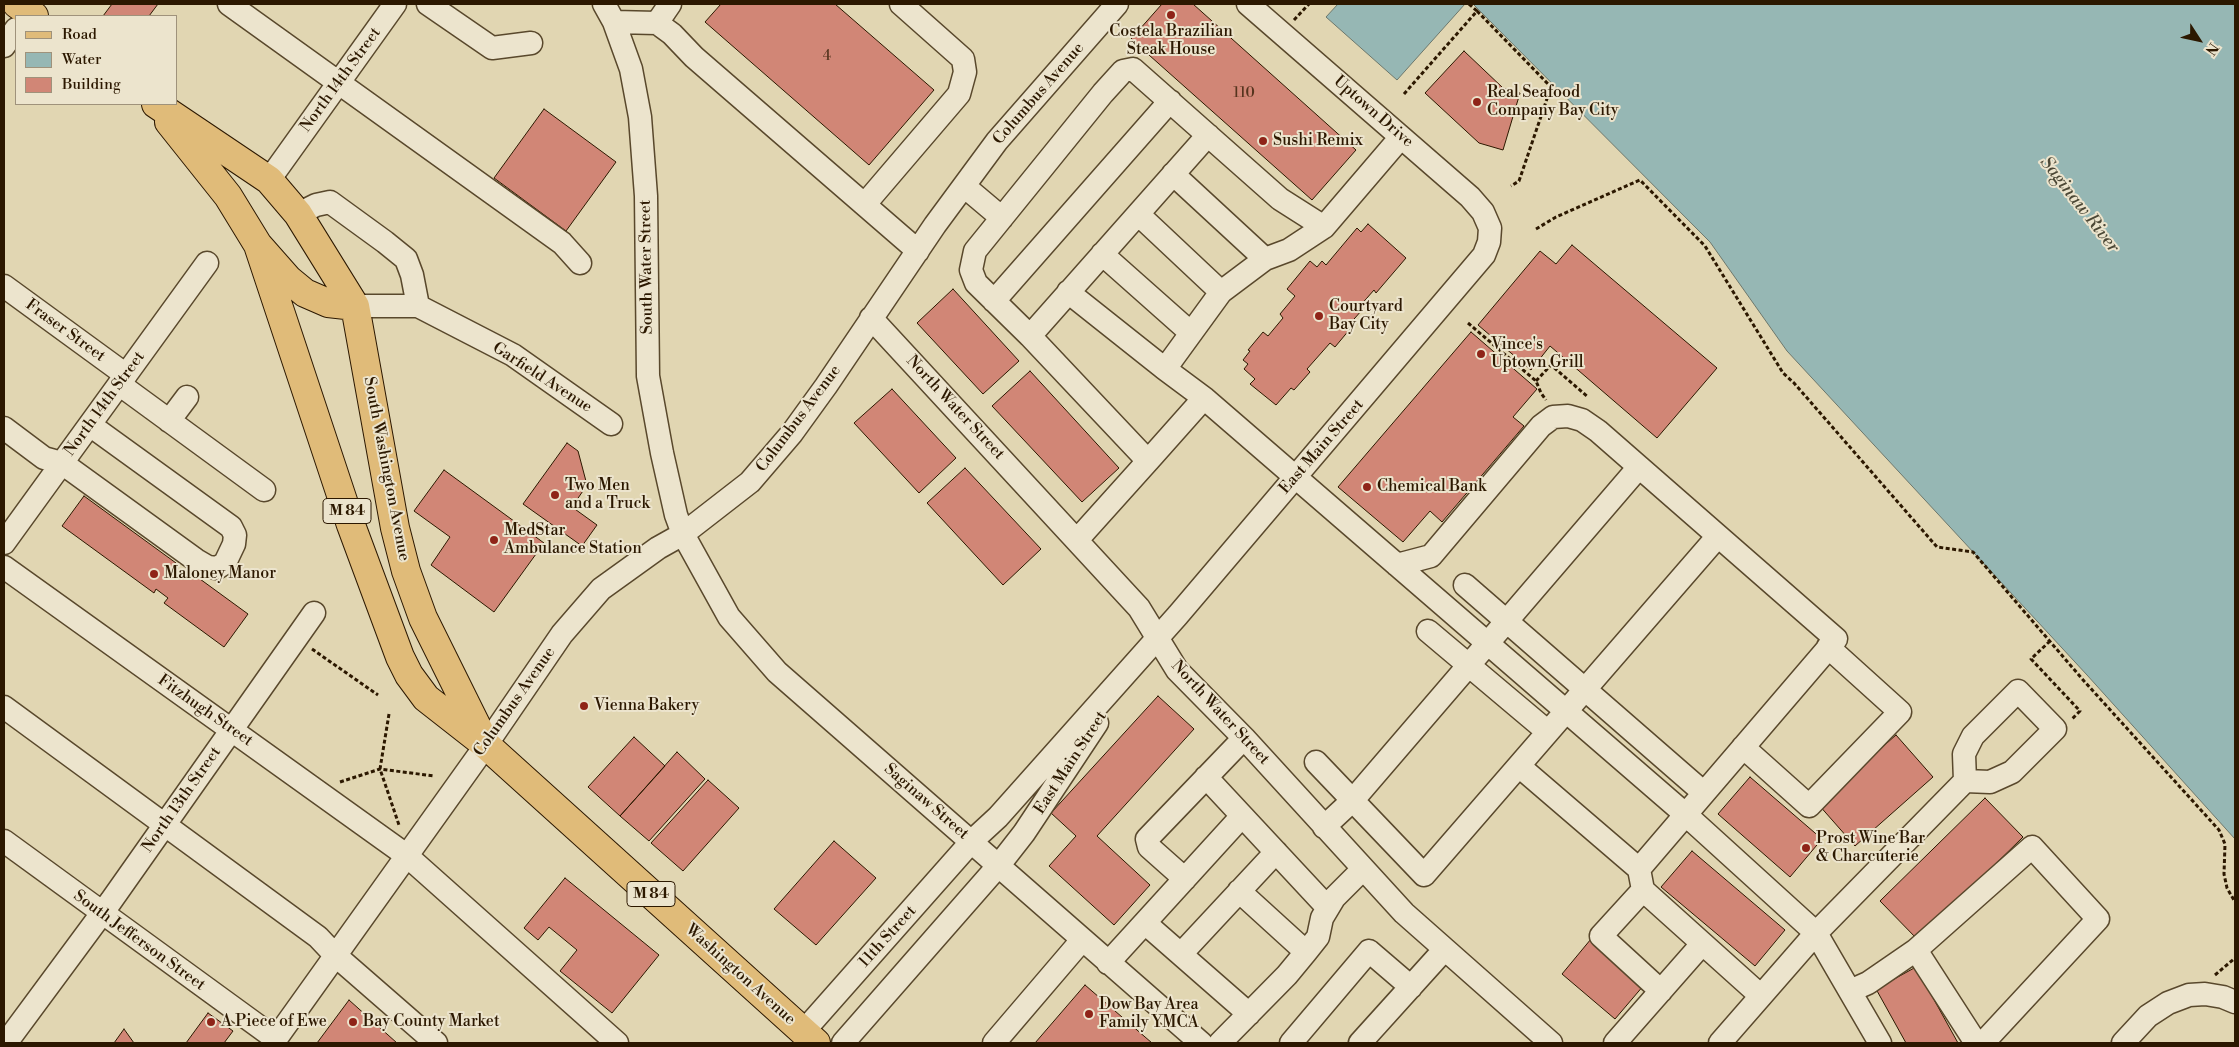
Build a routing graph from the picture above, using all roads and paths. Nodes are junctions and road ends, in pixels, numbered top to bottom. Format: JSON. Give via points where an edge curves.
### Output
{"nodes":[{"id":1,"x":229,"y":4,"type":"edge"},
{"id":2,"x":395,"y":4,"type":"edge"},
{"id":3,"x":428,"y":4,"type":"edge"},
{"id":4,"x":670,"y":4,"type":"edge"},
{"id":5,"x":901,"y":4,"type":"edge"},
{"id":6,"x":1117,"y":4,"type":"edge"},
{"id":7,"x":1248,"y":4,"type":"edge"},
{"id":8,"x":1309,"y":4,"type":"edge"},
{"id":9,"x":1470,"y":4,"type":"edge"},
{"id":10,"x":1305,"y":8,"type":"dead end"},
{"id":11,"x":1477,"y":11,"type":"junction"},
{"id":12,"x":609,"y":13,"type":"edge"},
{"id":13,"x":656,"y":24,"type":"junction"},
{"id":14,"x":15,"y":30,"type":"edge"},
{"id":15,"x":531,"y":42,"type":"dead end"},
{"id":16,"x":4,"y":46,"type":"edge"},
{"id":17,"x":339,"y":83,"type":"junction"},
{"id":18,"x":1404,"y":94,"type":"dead end"},
{"id":19,"x":1170,"y":101,"type":"junction"},
{"id":20,"x":156,"y":105,"type":"edge"},
{"id":21,"x":156,"y":105,"type":"edge"},
{"id":22,"x":1208,"y":135,"type":"junction"},
{"id":23,"x":1401,"y":137,"type":"junction"},
{"id":24,"x":1173,"y":174,"type":"junction"},
{"id":25,"x":269,"y":180,"type":"junction"},
{"id":26,"x":964,"y":186,"type":"junction"},
{"id":27,"x":1511,"y":186,"type":"dead end"},
{"id":28,"x":865,"y":204,"type":"junction"},
{"id":29,"x":298,"y":214,"type":"junction"},
{"id":30,"x":1138,"y":214,"type":"junction"},
{"id":31,"x":1002,"y":218,"type":"junction"},
{"id":32,"x":1324,"y":227,"type":"junction"},
{"id":33,"x":1490,"y":228,"type":"joint"},
{"id":34,"x":1536,"y":229,"type":"dead end"},
{"id":35,"x":258,"y":245,"type":"junction"},
{"id":36,"x":918,"y":250,"type":"junction"},
{"id":37,"x":1102,"y":254,"type":"junction"},
{"id":38,"x":1265,"y":259,"type":"junction"},
{"id":39,"x":206,"y":263,"type":"dead end"},
{"id":40,"x":580,"y":263,"type":"dead end"},
{"id":41,"x":4,"y":286,"type":"edge"},
{"id":42,"x":1068,"y":292,"type":"junction"},
{"id":43,"x":1221,"y":292,"type":"junction"},
{"id":44,"x":994,"y":301,"type":"junction"},
{"id":45,"x":355,"y":306,"type":"junction"},
{"id":46,"x":418,"y":306,"type":"junction"},
{"id":47,"x":871,"y":318,"type":"junction"},
{"id":48,"x":1468,"y":323,"type":"dead end"},
{"id":49,"x":1191,"y":333,"type":"junction"},
{"id":50,"x":1030,"y":336,"type":"junction"},
{"id":51,"x":1165,"y":368,"type":"junction"},
{"id":52,"x":123,"y":380,"type":"junction"},
{"id":53,"x":1536,"y":382,"type":"junction"},
{"id":54,"x":187,"y":397,"type":"dead end"},
{"id":55,"x":1588,"y":397,"type":"dead end"},
{"id":56,"x":1204,"y":398,"type":"junction"},
{"id":57,"x":1547,"y":401,"type":"dead end"},
{"id":58,"x":170,"y":421,"type":"junction"},
{"id":59,"x":611,"y":424,"type":"dead end"},
{"id":60,"x":90,"y":425,"type":"junction"},
{"id":61,"x":4,"y":428,"type":"edge"},
{"id":62,"x":1148,"y":461,"type":"junction"},
{"id":63,"x":62,"y":463,"type":"junction"},
{"id":64,"x":1639,"y":467,"type":"junction"},
{"id":65,"x":1295,"y":477,"type":"junction"},
{"id":66,"x":264,"y":490,"type":"dead end"},
{"id":67,"x":683,"y":534,"type":"junction"},
{"id":68,"x":1718,"y":536,"type":"junction"},
{"id":69,"x":1077,"y":540,"type":"junction"},
{"id":70,"x":4,"y":544,"type":"edge"},
{"id":71,"x":1397,"y":565,"type":"junction"},
{"id":72,"x":4,"y":567,"type":"edge"},
{"id":73,"x":1465,"y":585,"type":"dead end"},
{"id":74,"x":314,"y":613,"type":"dead end"},
{"id":75,"x":1507,"y":621,"type":"junction"},
{"id":76,"x":1428,"y":631,"type":"dead end"},
{"id":77,"x":1157,"y":638,"type":"junction"},
{"id":78,"x":2050,"y":641,"type":"junction"},
{"id":79,"x":1488,"y":643,"type":"junction"},
{"id":80,"x":1828,"y":647,"type":"junction"},
{"id":81,"x":311,"y":649,"type":"dead end"},
{"id":82,"x":1139,"y":658,"type":"junction"},
{"id":83,"x":1469,"y":665,"type":"junction"},
{"id":84,"x":1585,"y":688,"type":"junction"},
{"id":85,"x":378,"y":695,"type":"dead end"},
{"id":86,"x":4,"y":706,"type":"edge"},
{"id":87,"x":1566,"y":711,"type":"junction"},
{"id":88,"x":389,"y":714,"type":"dead end"},
{"id":89,"x":2055,"y":729,"type":"junction"},
{"id":90,"x":232,"y":730,"type":"junction"},
{"id":91,"x":1548,"y":732,"type":"junction"},
{"id":92,"x":1244,"y":738,"type":"junction"},
{"id":93,"x":486,"y":745,"type":"junction"},
{"id":94,"x":1743,"y":747,"type":"junction"},
{"id":95,"x":1316,"y":762,"type":"dead end"},
{"id":96,"x":1519,"y":766,"type":"junction"},
{"id":97,"x":380,"y":769,"type":"junction"},
{"id":98,"x":434,"y":776,"type":"dead end"},
{"id":99,"x":1206,"y":777,"type":"junction"},
{"id":100,"x":1965,"y":781,"type":"junction"},
{"id":101,"x":338,"y":782,"type":"dead end"},
{"id":102,"x":1704,"y":793,"type":"junction"},
{"id":103,"x":1353,"y":800,"type":"junction"},
{"id":104,"x":1686,"y":814,"type":"junction"},
{"id":105,"x":1242,"y":816,"type":"junction"},
{"id":106,"x":165,"y":823,"type":"junction"},
{"id":107,"x":399,"y":825,"type":"dead end"},
{"id":108,"x":1324,"y":827,"type":"junction"},
{"id":109,"x":4,"y":841,"type":"edge"},
{"id":110,"x":972,"y":841,"type":"junction"},
{"id":111,"x":1276,"y":852,"type":"junction"},
{"id":112,"x":406,"y":855,"type":"junction"},
{"id":113,"x":999,"y":865,"type":"junction"},
{"id":114,"x":1363,"y":869,"type":"junction"},
{"id":115,"x":1185,"y":879,"type":"junction"},
{"id":116,"x":1641,"y":880,"type":"junction"},
{"id":117,"x":1240,"y":891,"type":"junction"},
{"id":118,"x":2235,"y":902,"type":"edge"},
{"id":119,"x":1328,"y":908,"type":"junction"},
{"id":120,"x":101,"y":913,"type":"junction"},
{"id":121,"x":1145,"y":923,"type":"junction"},
{"id":122,"x":1816,"y":933,"type":"junction"},
{"id":123,"x":1082,"y":940,"type":"junction"},
{"id":124,"x":1702,"y":944,"type":"junction"},
{"id":125,"x":1444,"y":950,"type":"junction"},
{"id":126,"x":1916,"y":950,"type":"junction"},
{"id":127,"x":1306,"y":952,"type":"junction"},
{"id":128,"x":1181,"y":954,"type":"junction"},
{"id":129,"x":335,"y":955,"type":"junction"},
{"id":130,"x":1108,"y":963,"type":"junction"},
{"id":131,"x":1411,"y":987,"type":"junction"},
{"id":132,"x":1661,"y":991,"type":"junction"},
{"id":133,"x":1850,"y":991,"type":"junction"},
{"id":134,"x":1761,"y":996,"type":"junction"},
{"id":135,"x":2235,"y":1002,"type":"edge"},
{"id":136,"x":1249,"y":1014,"type":"junction"},
{"id":137,"x":810,"y":1038,"type":"edge"},
{"id":138,"x":274,"y":1041,"type":"edge"},
{"id":139,"x":6,"y":1043,"type":"edge"},
{"id":140,"x":436,"y":1043,"type":"edge"},
{"id":141,"x":617,"y":1043,"type":"edge"},
{"id":142,"x":843,"y":1043,"type":"edge"},
{"id":143,"x":994,"y":1043,"type":"edge"},
{"id":144,"x":1201,"y":1043,"type":"edge"},
{"id":145,"x":1220,"y":1043,"type":"edge"},
{"id":146,"x":1291,"y":1043,"type":"edge"},
{"id":147,"x":1360,"y":1043,"type":"edge"},
{"id":148,"x":1551,"y":1043,"type":"edge"},
{"id":149,"x":1615,"y":1043,"type":"edge"},
{"id":150,"x":1720,"y":1043,"type":"edge"},
{"id":151,"x":1880,"y":1043,"type":"edge"},
{"id":152,"x":1976,"y":1043,"type":"edge"},
{"id":153,"x":1983,"y":1043,"type":"edge"},
{"id":154,"x":2123,"y":1043,"type":"edge"}],
"edges":[{"from":1,"to":17,"type":"street"},
{"from":2,"to":17,"type":"street","name":"North 14th Street"},
{"from":3,"to":15,"type":"street","via":[[492,48]]},
{"from":4,"to":13,"type":"street"},
{"from":5,"to":28,"type":"street","via":[[963,59],[965,72],[959,94]]},
{"from":6,"to":26,"type":"street","name":"Columbus Avenue","via":[[997,141]]},
{"from":7,"to":23,"type":"street","name":"Uptown Drive"},
{"from":8,"to":10,"type":"path"},
{"from":9,"to":11,"type":"path"},
{"from":11,"to":18,"type":"path"},
{"from":11,"to":27,"type":"path","via":[[1551,87],[1519,182]]},
{"from":12,"to":13,"type":"street"},
{"from":12,"to":67,"type":"street","name":"South Water Street","via":[[631,69],[640,117],[646,196],[648,376],[662,453]]},
{"from":13,"to":28,"type":"street","via":[[672,34],[694,57]]},
{"from":14,"to":16,"type":"street"},
{"from":17,"to":25,"type":"street","name":"North 14th Street"},
{"from":17,"to":40,"type":"street","via":[[562,243]]},
{"from":19,"to":22,"type":"street"},
{"from":19,"to":31,"type":"street","via":[[1133,69],[1123,72]]},
{"from":19,"to":44,"type":"street"},
{"from":20,"to":25,"type":"main road","number":"M 84"},
{"from":21,"to":35,"type":"main road","number":"M 84","via":[[228,196]]},
{"from":22,"to":24,"type":"street"},
{"from":22,"to":32,"type":"street","via":[[1280,199]]},
{"from":23,"to":32,"type":"street"},
{"from":23,"to":33,"type":"street","name":"Uptown Drive","via":[[1470,197],[1483,212]]},
{"from":24,"to":30,"type":"street"},
{"from":24,"to":38,"type":"street"},
{"from":25,"to":29,"type":"main road","number":"M 84"},
{"from":26,"to":31,"type":"street"},
{"from":26,"to":36,"type":"street","name":"Columbus Avenue"},
{"from":28,"to":36,"type":"street"},
{"from":29,"to":45,"type":"main road","number":"M 84"},
{"from":29,"to":46,"type":"street","via":[[316,204],[330,202],[385,242],[406,259]]},
{"from":30,"to":37,"type":"street"},
{"from":30,"to":43,"type":"street"},
{"from":31,"to":44,"type":"street","via":[[975,251],[971,270],[976,283]]},
{"from":32,"to":38,"type":"street","via":[[1289,250]]},
{"from":33,"to":65,"type":"street","name":"East Main Street","via":[[1484,255]]},
{"from":34,"to":78,"type":"path","via":[[1640,180],[1705,246],[1782,373],[1937,547],[1973,552]]},
{"from":35,"to":45,"type":"main road","via":[[288,279],[306,293],[328,303]]},
{"from":35,"to":93,"type":"main road","number":"M 84","via":[[400,657],[426,698]]},
{"from":36,"to":47,"type":"street","name":"Columbus Avenue"},
{"from":37,"to":42,"type":"street"},
{"from":37,"to":49,"type":"street"},
{"from":38,"to":43,"type":"street"},
{"from":39,"to":52,"type":"street","name":"North 14th Street"},
{"from":41,"to":52,"type":"street","name":"Fraser Street"},
{"from":42,"to":50,"type":"street"},
{"from":42,"to":51,"type":"street"},
{"from":43,"to":49,"type":"street"},
{"from":44,"to":50,"type":"street"},
{"from":45,"to":46,"type":"street","name":"Garfield Avenue"},
{"from":45,"to":93,"type":"main road","name":"South Washington Avenue","number":"M 84","via":[[395,528],[406,571],[423,618]]},
{"from":46,"to":59,"type":"street","name":"Garfield Avenue","via":[[513,355]]},
{"from":47,"to":67,"type":"street","name":"Columbus Avenue","via":[[798,426],[750,482]]},
{"from":47,"to":69,"type":"street","name":"North Water Street"},
{"from":48,"to":53,"type":"path"},
{"from":49,"to":51,"type":"street"},
{"from":50,"to":62,"type":"street"},
{"from":51,"to":56,"type":"street"},
{"from":52,"to":58,"type":"street","name":"Fraser Street"},
{"from":52,"to":60,"type":"street","name":"North 14th Street"},
{"from":53,"to":55,"type":"path","via":[[1551,365]]},
{"from":53,"to":57,"type":"path"},
{"from":54,"to":58,"type":"street"},
{"from":56,"to":62,"type":"street"},
{"from":56,"to":65,"type":"street"},
{"from":58,"to":66,"type":"street","name":"Fraser Street"},
{"from":60,"to":63,"type":"street","name":"North 14th Street"},
{"from":60,"to":63,"type":"street","via":[[231,527],[235,535],[234,544],[225,563],[217,568],[196,560]]},
{"from":61,"to":63,"type":"street","via":[[44,458]]},
{"from":62,"to":69,"type":"street"},
{"from":63,"to":70,"type":"street","name":"North 14th Street"},
{"from":64,"to":68,"type":"street"},
{"from":64,"to":71,"type":"street","via":[[1582,420],[1554,417],[1541,426],[1431,556]]},
{"from":64,"to":75,"type":"street"},
{"from":65,"to":71,"type":"street"},
{"from":65,"to":77,"type":"street","name":"East Main Street"},
{"from":67,"to":93,"type":"street","name":"Columbus Avenue","via":[[601,589],[562,634]]},
{"from":67,"to":110,"type":"street","name":"Saginaw Street","via":[[729,617],[777,672]]},
{"from":68,"to":80,"type":"street","via":[[1836,639]]},
{"from":68,"to":84,"type":"street"},
{"from":69,"to":77,"type":"street","name":"North Water Street","via":[[1139,608]]},
{"from":71,"to":79,"type":"street"},
{"from":72,"to":90,"type":"street","name":"Fitzhugh Street"},
{"from":73,"to":75,"type":"street"},
{"from":74,"to":90,"type":"street","name":"North 13th Street"},
{"from":75,"to":79,"type":"street"},
{"from":75,"to":84,"type":"street"},
{"from":76,"to":83,"type":"street"},
{"from":77,"to":82,"type":"street","name":"East Main Street"},
{"from":77,"to":92,"type":"street","name":"North Water Street","via":[[1176,670]]},
{"from":78,"to":89,"type":"path","via":[[2031,658],[2080,711]]},
{"from":78,"to":118,"type":"path","via":[[2219,830],[2225,844],[2224,874]]},
{"from":79,"to":83,"type":"street"},
{"from":79,"to":87,"type":"street"},
{"from":80,"to":94,"type":"street"},
{"from":80,"to":94,"type":"street","via":[[1900,712],[1809,806]]},
{"from":81,"to":85,"type":"path"},
{"from":82,"to":110,"type":"street","name":"East Main Street","via":[[998,817]]},
{"from":82,"to":113,"type":"street","name":"East Main Street","via":[[1024,833]]},
{"from":83,"to":91,"type":"street"},
{"from":83,"to":103,"type":"street"},
{"from":84,"to":87,"type":"street"},
{"from":84,"to":102,"type":"street"},
{"from":86,"to":106,"type":"street"},
{"from":87,"to":91,"type":"street"},
{"from":87,"to":104,"type":"street"},
{"from":88,"to":97,"type":"path"},
{"from":89,"to":100,"type":"street","via":[[2012,772],[1990,782]]},
{"from":89,"to":100,"type":"street","via":[[2018,691],[1973,736],[1964,754]]},
{"from":90,"to":106,"type":"street","name":"North 13th Street"},
{"from":90,"to":112,"type":"street","name":"Fitzhugh Street"},
{"from":91,"to":96,"type":"street"},
{"from":92,"to":99,"type":"street"},
{"from":92,"to":108,"type":"street","name":"North Water Street"},
{"from":93,"to":112,"type":"street","name":"Columbus Avenue"},
{"from":93,"to":137,"type":"main road","name":"Washington Avenue","number":"M 84"},
{"from":94,"to":102,"type":"street"},
{"from":95,"to":103,"type":"street"},
{"from":96,"to":103,"type":"street","via":[[1424,875]]},
{"from":96,"to":116,"type":"street"},
{"from":97,"to":98,"type":"path"},
{"from":97,"to":101,"type":"path"},
{"from":97,"to":107,"type":"path"},
{"from":99,"to":105,"type":"street"},
{"from":99,"to":115,"type":"street","via":[[1147,839],[1149,847]]},
{"from":100,"to":122,"type":"street"},
{"from":102,"to":104,"type":"street"},
{"from":103,"to":108,"type":"street"},
{"from":104,"to":116,"type":"street"},
{"from":104,"to":122,"type":"street"},
{"from":105,"to":111,"type":"street"},
{"from":105,"to":115,"type":"street"},
{"from":106,"to":120,"type":"street","name":"North 13th Street"},
{"from":106,"to":129,"type":"street","via":[[318,937]]},
{"from":108,"to":114,"type":"street","name":"North Water Street"},
{"from":109,"to":120,"type":"street","name":"South Jefferson Street"},
{"from":110,"to":113,"type":"street","name":"Saginaw Street"},
{"from":110,"to":137,"type":"street","name":"11th Street"},
{"from":111,"to":117,"type":"street"},
{"from":111,"to":119,"type":"street"},
{"from":112,"to":129,"type":"street","name":"Columbus Avenue"},
{"from":112,"to":141,"type":"street","name":"Fitzhugh Street"},
{"from":113,"to":123,"type":"street","name":"Saginaw Street"},
{"from":113,"to":142,"type":"street","name":"East Main Street"},
{"from":114,"to":119,"type":"street"},
{"from":114,"to":125,"type":"street","name":"North Water Street","via":[[1404,914]]},
{"from":115,"to":121,"type":"street"},
{"from":116,"to":124,"type":"street"},
{"from":116,"to":132,"type":"street","via":[[1601,936]]},
{"from":117,"to":127,"type":"street"},
{"from":117,"to":128,"type":"street"},
{"from":119,"to":127,"type":"street","via":[[1318,937]]},
{"from":120,"to":138,"type":"street","name":"South Jefferson Street"},
{"from":120,"to":139,"type":"street","name":"North 13th Street"},
{"from":121,"to":128,"type":"street"},
{"from":121,"to":130,"type":"street"},
{"from":122,"to":133,"type":"street"},
{"from":122,"to":134,"type":"street"},
{"from":123,"to":130,"type":"street","name":"Saginaw Street"},
{"from":123,"to":143,"type":"street"},
{"from":124,"to":132,"type":"street"},
{"from":124,"to":134,"type":"street"},
{"from":125,"to":131,"type":"street"},
{"from":125,"to":148,"type":"street","name":"North Water Street"},
{"from":126,"to":133,"type":"street","via":[[1868,983]]},
{"from":126,"to":152,"type":"street"},
{"from":126,"to":153,"type":"street","via":[[2032,847],[2098,919]]},
{"from":127,"to":136,"type":"street"},
{"from":128,"to":136,"type":"street"},
{"from":129,"to":138,"type":"street","name":"Columbus Avenue"},
{"from":129,"to":140,"type":"street"},
{"from":130,"to":144,"type":"street","name":"Saginaw Street"},
{"from":131,"to":146,"type":"street","via":[[1369,951]]},
{"from":131,"to":147,"type":"street"},
{"from":132,"to":149,"type":"street"},
{"from":133,"to":151,"type":"street"},
{"from":134,"to":150,"type":"street"},
{"from":135,"to":154,"type":"street","via":[[2205,994],[2189,995],[2148,1016]]},
{"from":136,"to":145,"type":"street"}]}
